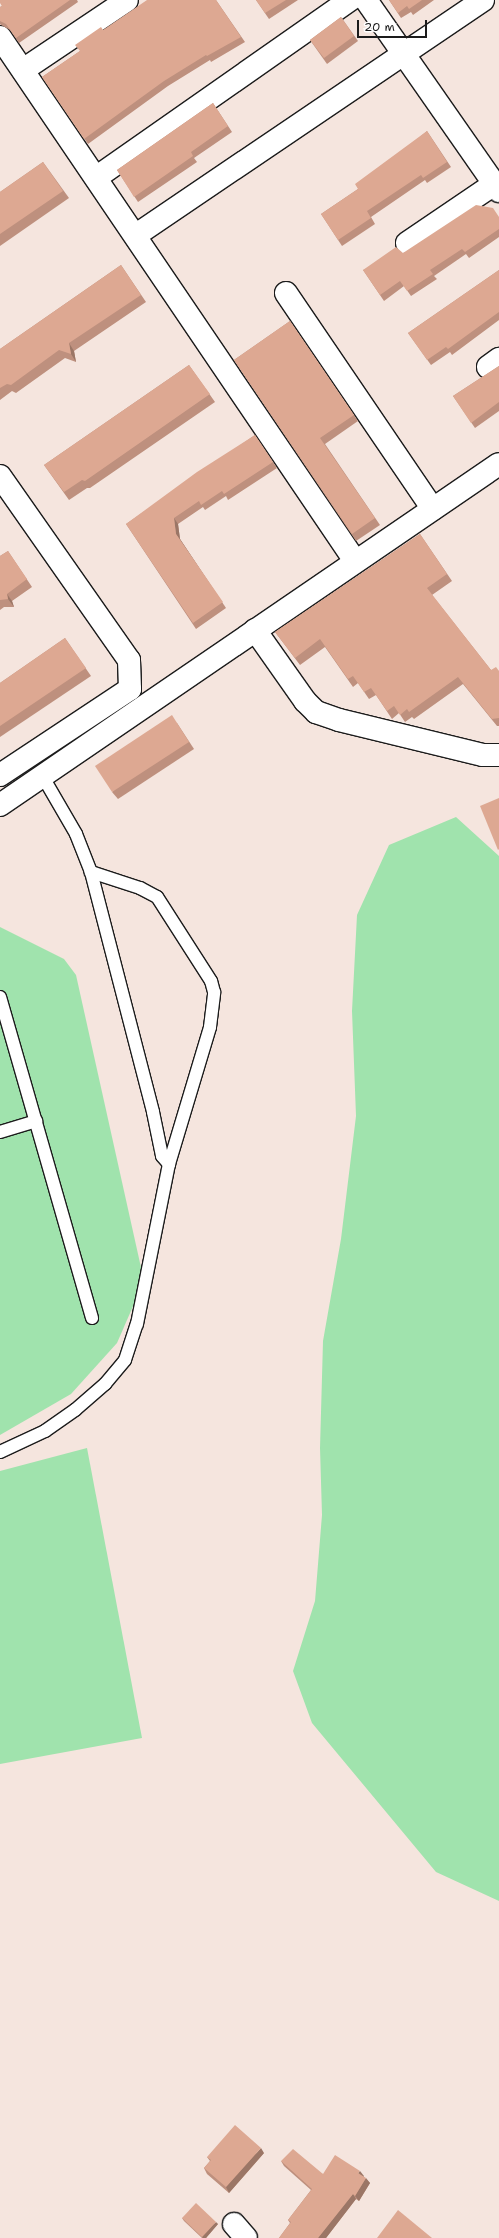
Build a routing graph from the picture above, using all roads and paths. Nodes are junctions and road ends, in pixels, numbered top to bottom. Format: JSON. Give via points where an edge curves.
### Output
{"nodes":[{"id":1,"x":127,"y":0,"type":"edge"},
{"id":2,"x":350,"y":0,"type":"edge"},
{"id":3,"x":366,"y":0,"type":"edge"},
{"id":4,"x":483,"y":0,"type":"edge"},
{"id":5,"x":0,"y":36,"type":"edge"},
{"id":6,"x":404,"y":55,"type":"junction"},
{"id":7,"x":23,"y":70,"type":"junction"},
{"id":8,"x":97,"y":177,"type":"junction"},
{"id":9,"x":497,"y":188,"type":"edge"},
{"id":10,"x":136,"y":235,"type":"junction"},
{"id":11,"x":407,"y":243,"type":"dead end"},
{"id":12,"x":286,"y":292,"type":"dead end"},
{"id":13,"x":499,"y":464,"type":"edge"},
{"id":14,"x":0,"y":476,"type":"edge"},
{"id":15,"x":433,"y":509,"type":"junction"},
{"id":16,"x":355,"y":561,"type":"junction"},
{"id":17,"x":255,"y":630,"type":"junction"},
{"id":18,"x":499,"y":755,"type":"edge"},
{"id":19,"x":0,"y":775,"type":"edge"},
{"id":20,"x":43,"y":777,"type":"junction"},
{"id":21,"x":0,"y":805,"type":"edge"},
{"id":22,"x":91,"y":872,"type":"junction"},
{"id":23,"x":0,"y":997,"type":"edge"},
{"id":24,"x":36,"y":1121,"type":"junction"},
{"id":25,"x":0,"y":1132,"type":"edge"},
{"id":26,"x":169,"y":1164,"type":"junction"},
{"id":27,"x":92,"y":1318,"type":"dead end"},
{"id":28,"x":0,"y":1452,"type":"edge"}],
"edges":[{"from":1,"to":7,"type":"street"},
{"from":2,"to":8,"type":"street"},
{"from":3,"to":6,"type":"street"},
{"from":4,"to":6,"type":"street"},
{"from":5,"to":7,"type":"street"},
{"from":6,"to":9,"type":"street"},
{"from":6,"to":10,"type":"street"},
{"from":7,"to":8,"type":"street"},
{"from":8,"to":10,"type":"street"},
{"from":9,"to":11,"type":"street"},
{"from":10,"to":16,"type":"street"},
{"from":12,"to":15,"type":"street"},
{"from":13,"to":15,"type":"street"},
{"from":14,"to":19,"type":"street","via":[[129,660],[130,689]]},
{"from":15,"to":16,"type":"street"},
{"from":16,"to":17,"type":"street"},
{"from":17,"to":18,"type":"street","via":[[305,701],[316,712],[339,720],[484,755]]},
{"from":17,"to":20,"type":"street"},
{"from":20,"to":21,"type":"street"},
{"from":20,"to":22,"type":"lane","via":[[76,834]]},
{"from":22,"to":26,"type":"lane","via":[[162,1156]]},
{"from":22,"to":26,"type":"lane","via":[[140,888],[157,897],[211,981],[214,992],[210,1027]]},
{"from":23,"to":24,"type":"lane"},
{"from":24,"to":25,"type":"lane"},
{"from":24,"to":27,"type":"lane"},
{"from":26,"to":28,"type":"lane","via":[[137,1324],[125,1360],[105,1384],[75,1410],[45,1431]]}]}
